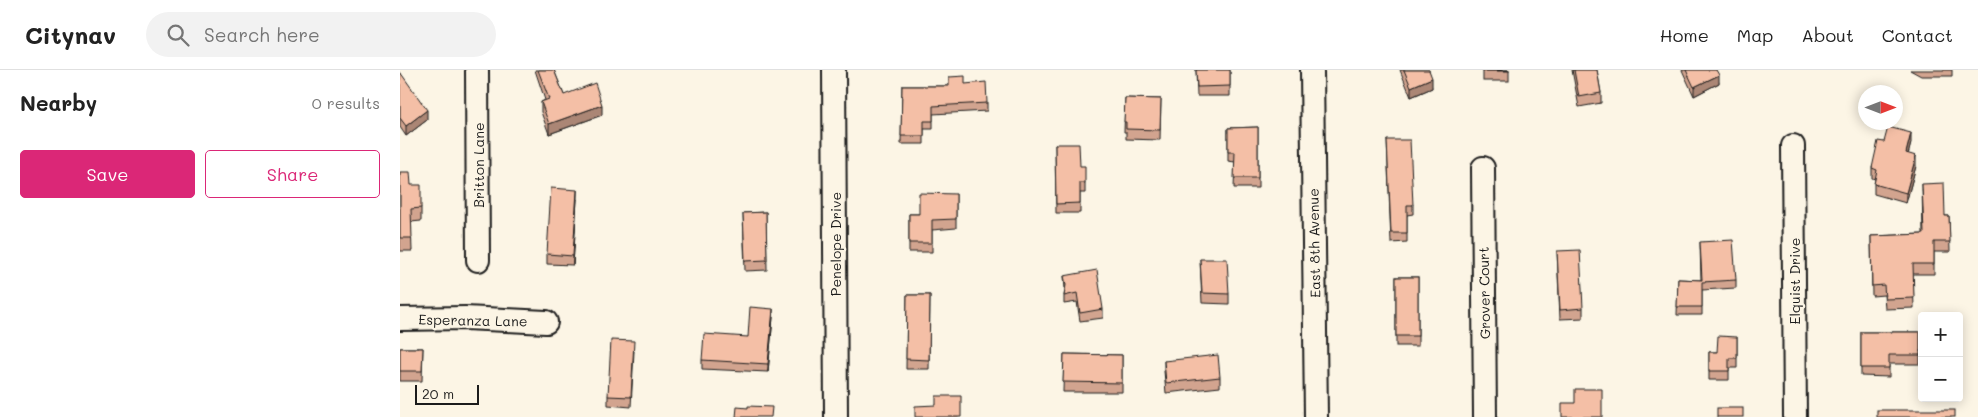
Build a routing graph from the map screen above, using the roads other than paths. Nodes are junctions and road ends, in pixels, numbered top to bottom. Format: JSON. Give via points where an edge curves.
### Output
{"nodes":[{"id":1,"x":477,"y":70,"type":"edge"},
{"id":2,"x":834,"y":70,"type":"edge"},
{"id":3,"x":1312,"y":70,"type":"edge"},
{"id":4,"x":1793,"y":146,"type":"dead end"},
{"id":5,"x":1483,"y":168,"type":"dead end"},
{"id":6,"x":478,"y":260,"type":"dead end"},
{"id":7,"x":400,"y":319,"type":"edge"},
{"id":8,"x":546,"y":322,"type":"dead end"},
{"id":9,"x":836,"y":417,"type":"edge"},
{"id":10,"x":1316,"y":417,"type":"edge"},
{"id":11,"x":1485,"y":417,"type":"edge"},
{"id":12,"x":1795,"y":417,"type":"edge"}],
"edges":[{"from":1,"to":6,"type":"street","name":"Britton Lane"},
{"from":2,"to":9,"type":"street","name":"Penelope Drive"},
{"from":3,"to":10,"type":"street","name":"East 8th Avenue"},
{"from":4,"to":12,"type":"street","name":"Elquist Drive"},
{"from":5,"to":11,"type":"street","name":"Grover Court"},
{"from":7,"to":8,"type":"street","name":"Esperanza Lane"}]}
